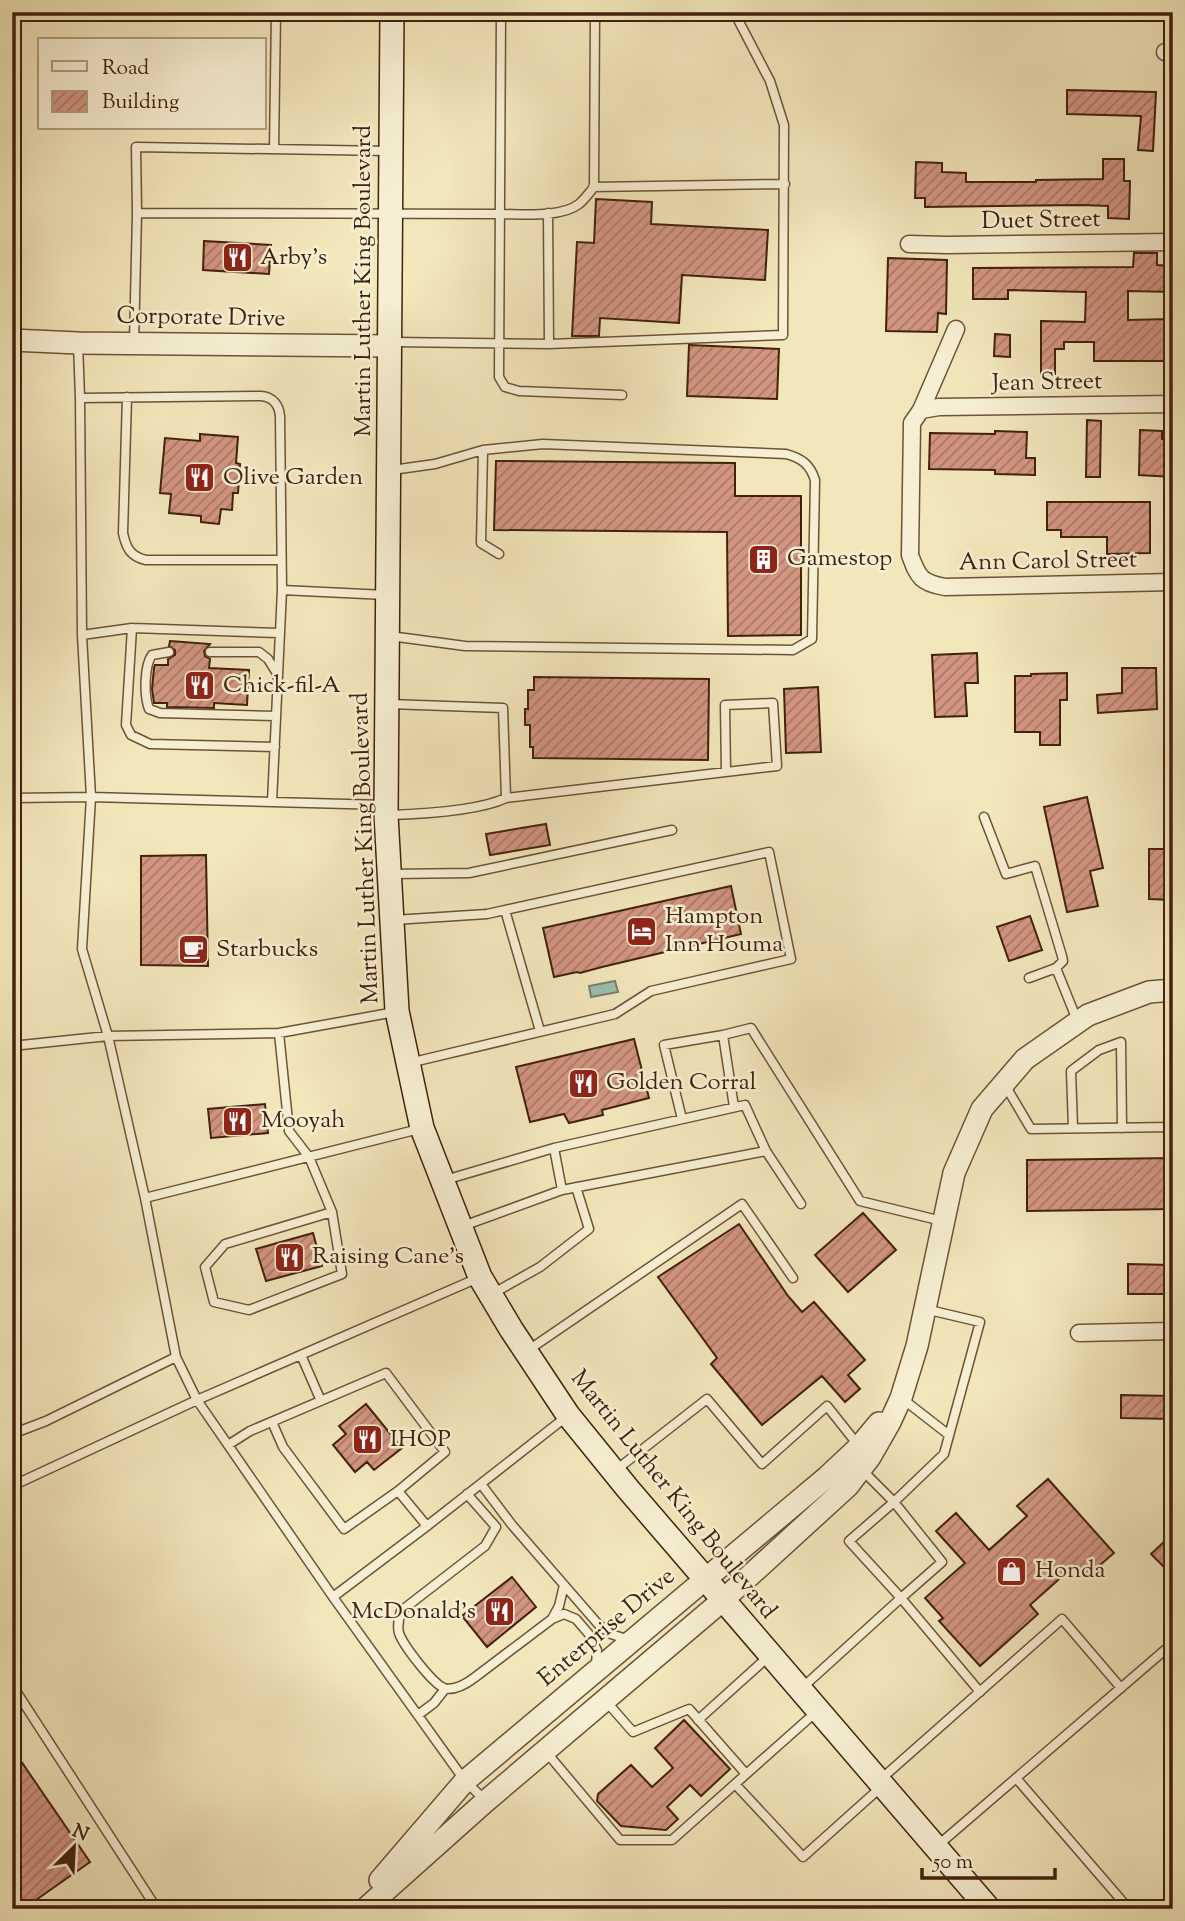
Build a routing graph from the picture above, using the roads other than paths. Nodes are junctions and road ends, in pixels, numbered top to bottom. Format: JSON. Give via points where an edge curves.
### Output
{"nodes":[{"id":1,"x":13,"y":12,"type":"edge"},
{"id":2,"x":275,"y":12,"type":"edge"},
{"id":3,"x":392,"y":12,"type":"edge"},
{"id":4,"x":501,"y":12,"type":"edge"},
{"id":5,"x":596,"y":12,"type":"edge"},
{"id":6,"x":734,"y":12,"type":"edge"},
{"id":7,"x":12,"y":36,"type":"edge"},
{"id":8,"x":12,"y":45,"type":"edge"},
{"id":9,"x":274,"y":149,"type":"junction"},
{"id":10,"x":391,"y":151,"type":"junction"},
{"id":11,"x":785,"y":184,"type":"junction"},
{"id":12,"x":593,"y":187,"type":"junction"},
{"id":13,"x":136,"y":213,"type":"junction"},
{"id":14,"x":390,"y":213,"type":"junction"},
{"id":15,"x":548,"y":213,"type":"junction"},
{"id":16,"x":500,"y":214,"type":"junction"},
{"id":17,"x":1173,"y":242,"type":"edge"},
{"id":18,"x":909,"y":244,"type":"dead end"},
{"id":19,"x":956,"y":329,"type":"dead end"},
{"id":20,"x":12,"y":340,"type":"edge"},
{"id":21,"x":78,"y":343,"type":"junction"},
{"id":22,"x":134,"y":343,"type":"junction"},
{"id":23,"x":390,"y":344,"type":"junction"},
{"id":24,"x":499,"y":344,"type":"junction"},
{"id":25,"x":548,"y":344,"type":"junction"},
{"id":26,"x":622,"y":395,"type":"dead end"},
{"id":27,"x":127,"y":397,"type":"junction"},
{"id":28,"x":80,"y":398,"type":"junction"},
{"id":29,"x":1173,"y":404,"type":"edge"},
{"id":30,"x":921,"y":410,"type":"junction"},
{"id":31,"x":483,"y":450,"type":"junction"},
{"id":32,"x":389,"y":470,"type":"junction"},
{"id":33,"x":499,"y":554,"type":"dead end"},
{"id":34,"x":281,"y":560,"type":"junction"},
{"id":35,"x":1173,"y":582,"type":"edge"},
{"id":36,"x":282,"y":590,"type":"junction"},
{"id":37,"x":389,"y":595,"type":"junction"},
{"id":38,"x":132,"y":628,"type":"junction"},
{"id":39,"x":279,"y":633,"type":"junction"},
{"id":40,"x":82,"y":635,"type":"junction"},
{"id":41,"x":388,"y":636,"type":"junction"},
{"id":42,"x":169,"y":652,"type":"dead end"},
{"id":43,"x":210,"y":652,"type":"dead end"},
{"id":44,"x":278,"y":675,"type":"junction"},
{"id":45,"x":386,"y":704,"type":"junction"},
{"id":46,"x":276,"y":716,"type":"junction"},
{"id":47,"x":275,"y":747,"type":"junction"},
{"id":48,"x":726,"y":772,"type":"junction"},
{"id":49,"x":91,"y":797,"type":"junction"},
{"id":50,"x":506,"y":797,"type":"junction"},
{"id":51,"x":12,"y":798,"type":"edge"},
{"id":52,"x":272,"y":802,"type":"junction"},
{"id":53,"x":386,"y":810,"type":"junction"},
{"id":54,"x":984,"y":817,"type":"dead end"},
{"id":55,"x":672,"y":830,"type":"dead end"},
{"id":56,"x":388,"y":874,"type":"junction"},
{"id":57,"x":505,"y":910,"type":"junction"},
{"id":58,"x":391,"y":920,"type":"junction"},
{"id":59,"x":1056,"y":968,"type":"junction"},
{"id":60,"x":1029,"y":978,"type":"dead end"},
{"id":61,"x":1173,"y":990,"type":"edge"},
{"id":62,"x":397,"y":1011,"type":"junction"},
{"id":63,"x":1078,"y":1022,"type":"junction"},
{"id":64,"x":540,"y":1031,"type":"junction"},
{"id":65,"x":279,"y":1033,"type":"junction"},
{"id":66,"x":723,"y":1035,"type":"junction"},
{"id":67,"x":108,"y":1036,"type":"junction"},
{"id":68,"x":12,"y":1046,"type":"edge"},
{"id":69,"x":408,"y":1063,"type":"junction"},
{"id":70,"x":1004,"y":1083,"type":"junction"},
{"id":71,"x":734,"y":1108,"type":"junction"},
{"id":72,"x":682,"y":1119,"type":"junction"},
{"id":73,"x":1173,"y":1127,"type":"edge"},
{"id":74,"x":422,"y":1128,"type":"junction"},
{"id":75,"x":1073,"y":1128,"type":"junction"},
{"id":76,"x":1122,"y":1128,"type":"junction"},
{"id":77,"x":554,"y":1148,"type":"junction"},
{"id":78,"x":766,"y":1152,"type":"junction"},
{"id":79,"x":309,"y":1157,"type":"junction"},
{"id":80,"x":443,"y":1180,"type":"junction"},
{"id":81,"x":576,"y":1187,"type":"junction"},
{"id":82,"x":562,"y":1190,"type":"junction"},
{"id":83,"x":145,"y":1198,"type":"junction"},
{"id":84,"x":801,"y":1204,"type":"dead end"},
{"id":85,"x":332,"y":1212,"type":"junction"},
{"id":86,"x":944,"y":1222,"type":"junction"},
{"id":87,"x":461,"y":1227,"type":"junction"},
{"id":88,"x":793,"y":1278,"type":"dead end"},
{"id":89,"x":486,"y":1286,"type":"junction"},
{"id":90,"x":925,"y":1309,"type":"junction"},
{"id":91,"x":1173,"y":1332,"type":"edge"},
{"id":92,"x":1079,"y":1333,"type":"dead end"},
{"id":93,"x":526,"y":1352,"type":"junction"},
{"id":94,"x":301,"y":1355,"type":"junction"},
{"id":95,"x":176,"y":1357,"type":"junction"},
{"id":96,"x":901,"y":1398,"type":"junction"},
{"id":97,"x":197,"y":1401,"type":"junction"},
{"id":98,"x":321,"y":1401,"type":"junction"},
{"id":99,"x":569,"y":1415,"type":"junction"},
{"id":100,"x":272,"y":1422,"type":"junction"},
{"id":101,"x":12,"y":1434,"type":"edge"},
{"id":102,"x":949,"y":1436,"type":"junction"},
{"id":103,"x":228,"y":1445,"type":"junction"},
{"id":104,"x":859,"y":1447,"type":"junction"},
{"id":105,"x":861,"y":1469,"type":"junction"},
{"id":106,"x":614,"y":1472,"type":"junction"},
{"id":107,"x":481,"y":1484,"type":"junction"},
{"id":108,"x":12,"y":1486,"type":"edge"},
{"id":109,"x":398,"y":1491,"type":"junction"},
{"id":110,"x":467,"y":1494,"type":"junction"},
{"id":111,"x":894,"y":1502,"type":"junction"},
{"id":112,"x":427,"y":1526,"type":"junction"},
{"id":113,"x":705,"y":1580,"type":"junction"},
{"id":114,"x":564,"y":1585,"type":"junction"},
{"id":115,"x":333,"y":1597,"type":"junction"},
{"id":116,"x":901,"y":1598,"type":"junction"},
{"id":117,"x":723,"y":1600,"type":"junction"},
{"id":118,"x":552,"y":1619,"type":"junction"},
{"id":119,"x":632,"y":1641,"type":"junction"},
{"id":120,"x":1173,"y":1643,"type":"edge"},
{"id":121,"x":771,"y":1654,"type":"junction"},
{"id":122,"x":596,"y":1672,"type":"junction"},
{"id":123,"x":12,"y":1685,"type":"edge"},
{"id":124,"x":1121,"y":1688,"type":"junction"},
{"id":125,"x":446,"y":1689,"type":"junction"},
{"id":126,"x":800,"y":1689,"type":"junction"},
{"id":127,"x":980,"y":1692,"type":"junction"},
{"id":128,"x":605,"y":1700,"type":"junction"},
{"id":129,"x":818,"y":1710,"type":"junction"},
{"id":130,"x":418,"y":1715,"type":"junction"},
{"id":131,"x":698,"y":1720,"type":"junction"},
{"id":132,"x":545,"y":1751,"type":"junction"},
{"id":133,"x":746,"y":1774,"type":"junction"},
{"id":134,"x":1016,"y":1778,"type":"junction"},
{"id":135,"x":465,"y":1781,"type":"junction"},
{"id":136,"x":881,"y":1783,"type":"junction"},
{"id":137,"x":735,"y":1784,"type":"junction"},
{"id":138,"x":486,"y":1801,"type":"junction"},
{"id":139,"x":936,"y":1847,"type":"junction"},
{"id":140,"x":157,"y":1909,"type":"edge"},
{"id":141,"x":356,"y":1909,"type":"edge"},
{"id":142,"x":365,"y":1909,"type":"edge"},
{"id":143,"x":989,"y":1909,"type":"edge"},
{"id":144,"x":1129,"y":1909,"type":"edge"}],
"edges":[{"from":1,"to":7,"type":"lane"},
{"from":2,"to":9,"type":"lane"},
{"from":3,"to":10,"type":"main road","name":"Martin Luther King Boulevard"},
{"from":4,"to":16,"type":"lane"},
{"from":5,"to":12,"type":"lane"},
{"from":6,"to":11,"type":"lane","via":[[770,81],[784,125]]},
{"from":7,"to":8,"type":"lane"},
{"from":9,"to":10,"type":"lane"},
{"from":9,"to":13,"type":"lane","via":[[136,147]]},
{"from":10,"to":14,"type":"main road","name":"Martin Luther King Boulevard"},
{"from":11,"to":12,"type":"lane"},
{"from":11,"to":25,"type":"lane","via":[[783,335]]},
{"from":12,"to":15,"type":"lane","via":[[578,205]]},
{"from":13,"to":14,"type":"lane"},
{"from":13,"to":22,"type":"lane"},
{"from":14,"to":16,"type":"lane"},
{"from":14,"to":23,"type":"main road","name":"Martin Luther King Boulevard"},
{"from":15,"to":16,"type":"lane"},
{"from":15,"to":25,"type":"lane"},
{"from":16,"to":24,"type":"lane"},
{"from":17,"to":18,"type":"street","name":"Duet Street"},
{"from":19,"to":30,"type":"street"},
{"from":20,"to":21,"type":"street","name":"Corporate Drive"},
{"from":21,"to":22,"type":"street","name":"Corporate Drive"},
{"from":21,"to":28,"type":"lane"},
{"from":22,"to":23,"type":"street","name":"Corporate Drive"},
{"from":23,"to":24,"type":"lane"},
{"from":23,"to":32,"type":"main road","name":"Martin Luther King Boulevard"},
{"from":24,"to":25,"type":"lane"},
{"from":24,"to":26,"type":"lane","via":[[499,377],[505,387]]},
{"from":27,"to":28,"type":"lane"},
{"from":27,"to":34,"type":"lane","via":[[261,396],[278,406]]},
{"from":27,"to":34,"type":"lane","via":[[123,533],[132,554],[146,560]]},
{"from":28,"to":40,"type":"lane"},
{"from":29,"to":30,"type":"street","name":"Jean Street"},
{"from":30,"to":35,"type":"street","name":"Ann Carol Street","via":[[912,423],[910,555],[918,575],[930,584]]},
{"from":31,"to":32,"type":"lane","via":[[435,464]]},
{"from":31,"to":33,"type":"lane","via":[[481,543]]},
{"from":31,"to":41,"type":"lane","via":[[543,444],[796,456],[815,480],[812,639],[793,650],[465,646]]},
{"from":32,"to":37,"type":"main road","name":"Martin Luther King Boulevard"},
{"from":34,"to":36,"type":"lane"},
{"from":36,"to":37,"type":"lane"},
{"from":36,"to":39,"type":"lane"},
{"from":37,"to":41,"type":"main road","name":"Martin Luther King Boulevard"},
{"from":38,"to":39,"type":"lane"},
{"from":38,"to":40,"type":"lane"},
{"from":38,"to":47,"type":"lane","via":[[126,725],[131,735],[150,744]]},
{"from":39,"to":44,"type":"lane"},
{"from":40,"to":49,"type":"lane"},
{"from":41,"to":45,"type":"main road","name":"Martin Luther King Boulevard"},
{"from":42,"to":46,"type":"lane","via":[[152,655],[148,661],[145,700],[149,709]]},
{"from":43,"to":44,"type":"lane","via":[[259,652]]},
{"from":44,"to":46,"type":"lane"},
{"from":45,"to":50,"type":"lane","via":[[503,708]]},
{"from":45,"to":53,"type":"main road","name":"Martin Luther King Boulevard"},
{"from":46,"to":47,"type":"lane"},
{"from":47,"to":52,"type":"lane"},
{"from":48,"to":48,"type":"lane","via":[[776,766],[773,703],[725,705]]},
{"from":48,"to":50,"type":"lane"},
{"from":49,"to":51,"type":"lane"},
{"from":49,"to":52,"type":"lane"},
{"from":49,"to":67,"type":"lane","via":[[82,949]]},
{"from":50,"to":53,"type":"lane","via":[[495,803],[420,814]]},
{"from":52,"to":53,"type":"lane"},
{"from":53,"to":56,"type":"main road","name":"Martin Luther King Boulevard"},
{"from":54,"to":59,"type":"lane","via":[[1006,874],[1035,866],[1062,956]]},
{"from":55,"to":56,"type":"lane","via":[[469,873]]},
{"from":56,"to":58,"type":"main road","name":"Martin Luther King Boulevard"},
{"from":57,"to":58,"type":"lane"},
{"from":57,"to":64,"type":"lane"},
{"from":57,"to":64,"type":"lane","via":[[769,852],[791,959],[651,991],[615,1014]]},
{"from":58,"to":62,"type":"main road","name":"Martin Luther King Boulevard"},
{"from":59,"to":60,"type":"lane"},
{"from":59,"to":63,"type":"lane"},
{"from":61,"to":63,"type":"street","name":"Enterprise Drive","via":[[1149,992]]},
{"from":62,"to":65,"type":"lane"},
{"from":62,"to":69,"type":"main road","name":"Martin Luther King Boulevard"},
{"from":63,"to":70,"type":"street","name":"Enterprise Drive","via":[[1026,1059]]},
{"from":64,"to":69,"type":"lane"},
{"from":65,"to":67,"type":"lane"},
{"from":65,"to":79,"type":"lane","via":[[289,1131]]},
{"from":66,"to":71,"type":"lane"},
{"from":66,"to":72,"type":"lane","via":[[664,1045]]},
{"from":66,"to":86,"type":"lane","via":[[751,1028],[860,1201]]},
{"from":67,"to":68,"type":"lane"},
{"from":67,"to":83,"type":"lane"},
{"from":69,"to":74,"type":"main road","name":"Martin Luther King Boulevard"},
{"from":70,"to":75,"type":"lane","via":[[1031,1129]]},
{"from":70,"to":86,"type":"street","name":"Enterprise Drive","via":[[982,1109],[954,1173]]},
{"from":71,"to":72,"type":"lane"},
{"from":71,"to":78,"type":"lane","via":[[746,1105]]},
{"from":72,"to":77,"type":"lane"},
{"from":73,"to":76,"type":"lane"},
{"from":74,"to":79,"type":"lane"},
{"from":74,"to":80,"type":"main road","name":"Martin Luther King Boulevard"},
{"from":75,"to":76,"type":"lane"},
{"from":75,"to":76,"type":"lane","via":[[1071,1071],[1099,1050],[1121,1042]]},
{"from":77,"to":80,"type":"lane"},
{"from":77,"to":82,"type":"lane"},
{"from":78,"to":81,"type":"lane"},
{"from":78,"to":84,"type":"lane"},
{"from":79,"to":83,"type":"lane"},
{"from":79,"to":85,"type":"lane"},
{"from":80,"to":87,"type":"main road","name":"Martin Luther King Boulevard"},
{"from":81,"to":82,"type":"lane"},
{"from":81,"to":89,"type":"lane","via":[[589,1229],[540,1267]]},
{"from":82,"to":87,"type":"lane"},
{"from":83,"to":95,"type":"lane"},
{"from":85,"to":85,"type":"lane","via":[[225,1244],[205,1267],[214,1302],[249,1310],[342,1274]]},
{"from":86,"to":90,"type":"street","name":"Enterprise Drive"},
{"from":87,"to":89,"type":"main road","name":"Martin Luther King Boulevard"},
{"from":88,"to":93,"type":"lane","via":[[742,1204]]},
{"from":89,"to":93,"type":"main road","name":"Martin Luther King Boulevard"},
{"from":89,"to":94,"type":"lane"},
{"from":90,"to":96,"type":"street","name":"Enterprise Drive"},
{"from":90,"to":102,"type":"lane","via":[[980,1322]]},
{"from":91,"to":92,"type":"street"},
{"from":93,"to":99,"type":"main road","name":"Martin Luther King Boulevard"},
{"from":94,"to":97,"type":"lane"},
{"from":94,"to":98,"type":"lane"},
{"from":95,"to":97,"type":"lane"},
{"from":95,"to":101,"type":"lane"},
{"from":96,"to":102,"type":"lane"},
{"from":96,"to":104,"type":"street","name":"Enterprise Drive"},
{"from":96,"to":105,"type":"street","name":"Enterprise Drive"},
{"from":97,"to":103,"type":"lane"},
{"from":97,"to":108,"type":"lane"},
{"from":98,"to":100,"type":"lane"},
{"from":98,"to":109,"type":"lane","via":[[386,1373],[445,1452]]},
{"from":99,"to":106,"type":"main road","name":"Martin Luther King Boulevard"},
{"from":99,"to":107,"type":"lane"},
{"from":100,"to":103,"type":"lane"},
{"from":100,"to":109,"type":"lane","via":[[283,1447],[344,1529]]},
{"from":102,"to":111,"type":"lane","via":[[944,1454]]},
{"from":103,"to":115,"type":"lane"},
{"from":104,"to":106,"type":"lane","via":[[827,1406],[762,1464],[707,1399]]},
{"from":104,"to":113,"type":"street","name":"Enterprise Drive"},
{"from":105,"to":111,"type":"lane"},
{"from":105,"to":117,"type":"street","name":"Enterprise Drive"},
{"from":106,"to":113,"type":"main road","name":"Martin Luther King Boulevard"},
{"from":107,"to":110,"type":"lane"},
{"from":107,"to":114,"type":"lane"},
{"from":109,"to":112,"type":"lane"},
{"from":110,"to":112,"type":"lane"},
{"from":110,"to":125,"type":"lane","via":[[496,1527],[492,1537],[401,1611],[397,1624],[431,1679]]},
{"from":111,"to":116,"type":"lane","via":[[942,1562]]},
{"from":111,"to":116,"type":"lane","via":[[849,1541]]},
{"from":112,"to":115,"type":"lane"},
{"from":113,"to":117,"type":"main road","name":"Martin Luther King Boulevard"},
{"from":113,"to":119,"type":"street","name":"Enterprise Drive"},
{"from":114,"to":118,"type":"lane"},
{"from":114,"to":119,"type":"lane","via":[[598,1624]]},
{"from":115,"to":130,"type":"lane"},
{"from":116,"to":126,"type":"lane"},
{"from":116,"to":127,"type":"lane"},
{"from":117,"to":121,"type":"main road","name":"Martin Luther King Boulevard"},
{"from":117,"to":128,"type":"street","name":"Enterprise Drive"},
{"from":118,"to":122,"type":"lane","via":[[564,1614],[576,1619],[588,1633],[597,1650]]},
{"from":118,"to":125,"type":"lane","via":[[461,1687]]},
{"from":119,"to":122,"type":"street","name":"Enterprise Drive"},
{"from":120,"to":124,"type":"lane"},
{"from":121,"to":126,"type":"main road","name":"Martin Luther King Boulevard"},
{"from":121,"to":131,"type":"lane"},
{"from":122,"to":135,"type":"street","name":"Enterprise Drive"},
{"from":123,"to":140,"type":"lane"},
{"from":124,"to":127,"type":"lane","via":[[1062,1619]]},
{"from":124,"to":134,"type":"lane"},
{"from":125,"to":130,"type":"lane"},
{"from":126,"to":129,"type":"main road","name":"Martin Luther King Boulevard"},
{"from":127,"to":136,"type":"lane"},
{"from":128,"to":131,"type":"lane","via":[[633,1732],[688,1709]]},
{"from":128,"to":132,"type":"street","name":"Enterprise Drive"},
{"from":129,"to":133,"type":"lane"},
{"from":129,"to":136,"type":"main road","name":"Martin Luther King Boulevard"},
{"from":130,"to":135,"type":"lane"},
{"from":131,"to":133,"type":"lane"},
{"from":132,"to":137,"type":"lane","via":[[620,1840],[672,1840]]},
{"from":132,"to":138,"type":"street","name":"Enterprise Drive"},
{"from":133,"to":137,"type":"lane"},
{"from":134,"to":139,"type":"lane"},
{"from":134,"to":144,"type":"lane"},
{"from":135,"to":138,"type":"lane"},
{"from":135,"to":141,"type":"street","name":"Enterprise Drive"},
{"from":136,"to":137,"type":"lane","via":[[803,1857]]},
{"from":136,"to":139,"type":"main road","name":"Martin Luther King Boulevard"},
{"from":138,"to":142,"type":"street","name":"Enterprise Drive"},
{"from":139,"to":143,"type":"main road","name":"Martin Luther King Boulevard"}]}
